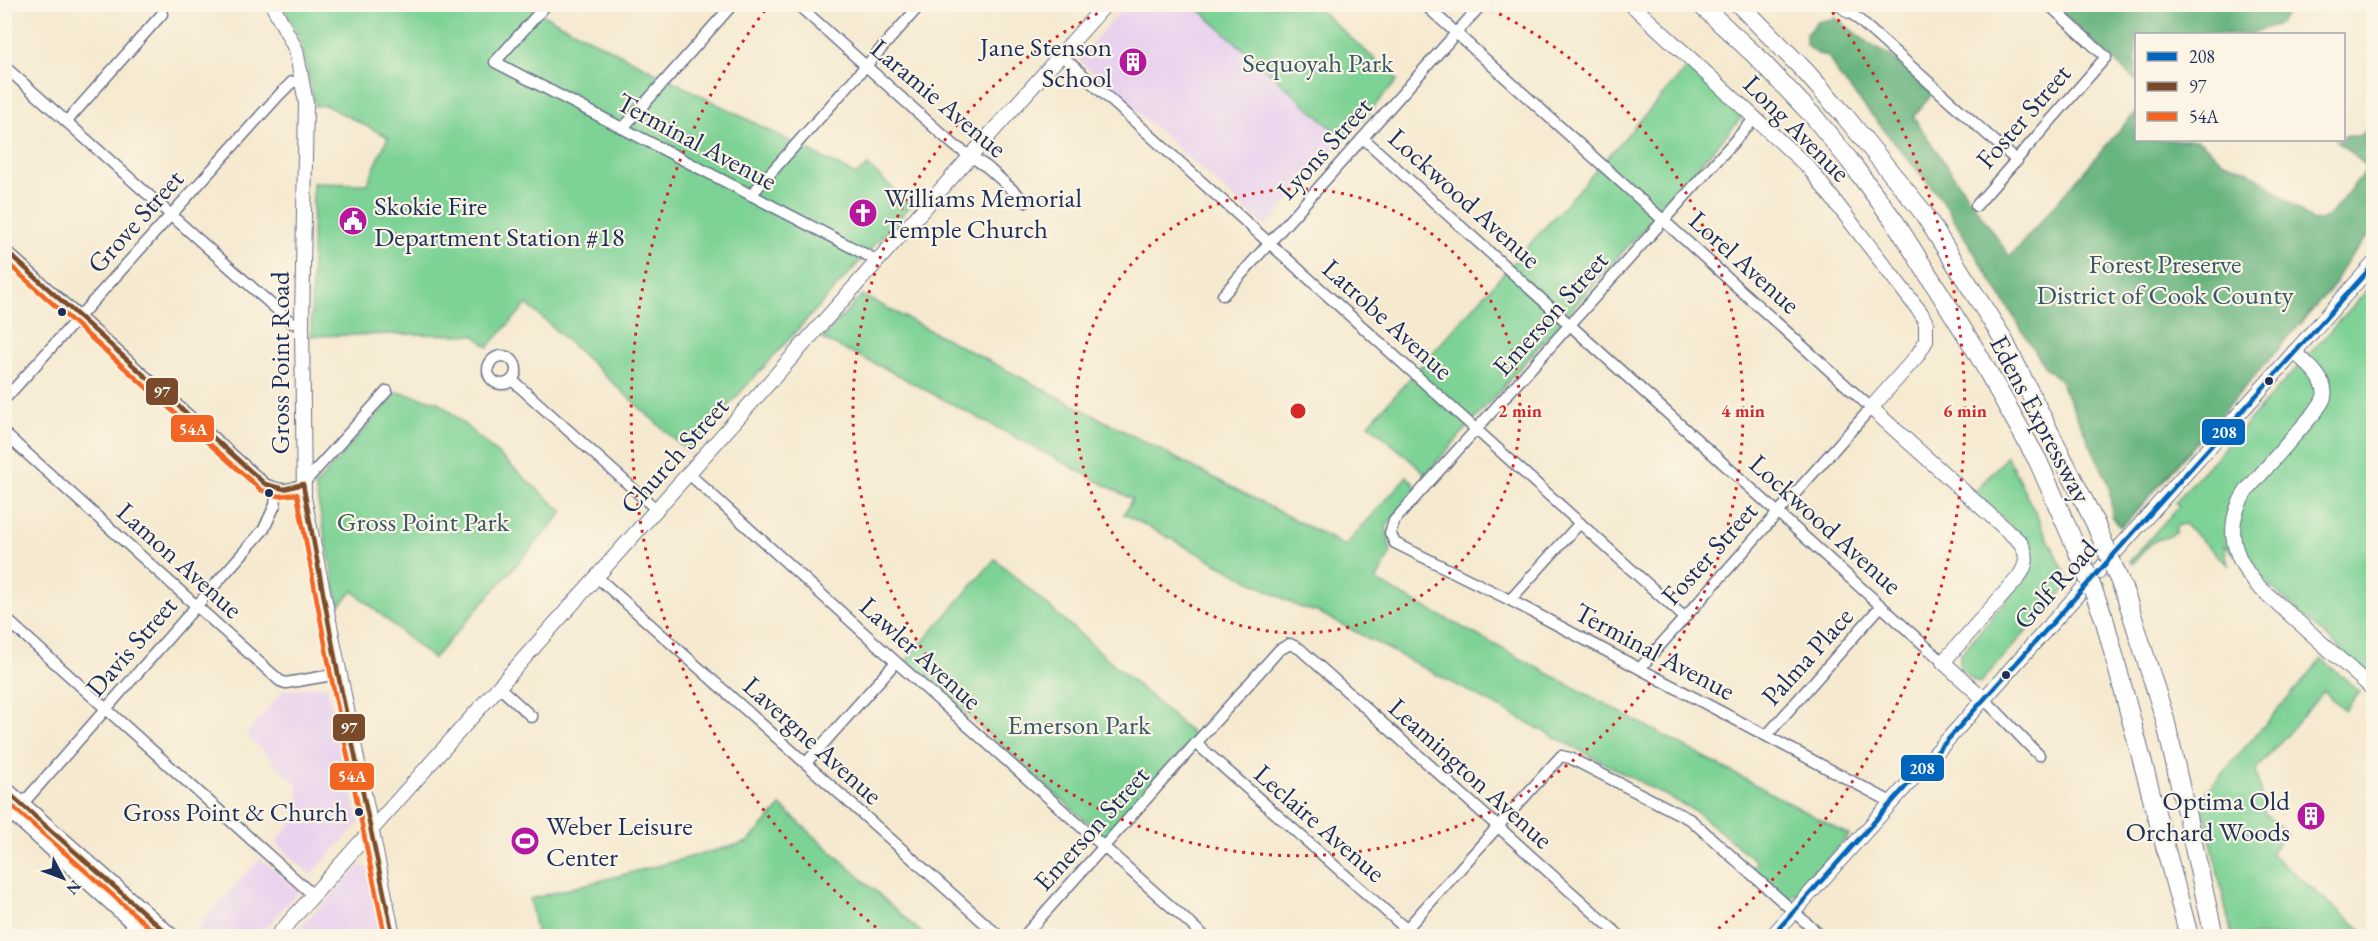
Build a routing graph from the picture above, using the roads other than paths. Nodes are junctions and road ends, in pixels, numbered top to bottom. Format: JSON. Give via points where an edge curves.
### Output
{"nodes":[{"id":1,"x":272,"y":4,"type":"edge"},
{"id":2,"x":547,"y":4,"type":"edge"},
{"id":3,"x":733,"y":4,"type":"edge"},
{"id":4,"x":797,"y":4,"type":"edge"},
{"id":5,"x":921,"y":4,"type":"edge"},
{"id":6,"x":1106,"y":4,"type":"edge"},
{"id":7,"x":1424,"y":4,"type":"edge"},
{"id":8,"x":1482,"y":4,"type":"edge"},
{"id":9,"x":1631,"y":4,"type":"edge"},
{"id":10,"x":1700,"y":4,"type":"edge"},
{"id":11,"x":1738,"y":4,"type":"edge"},
{"id":12,"x":2048,"y":4,"type":"edge"},
{"id":13,"x":1848,"y":7,"type":"edge"},
{"id":14,"x":162,"y":14,"type":"dead end"},
{"id":15,"x":1456,"y":34,"type":"junction"},
{"id":16,"x":1061,"y":55,"type":"junction"},
{"id":17,"x":4,"y":66,"type":"edge"},
{"id":18,"x":866,"y":66,"type":"junction"},
{"id":19,"x":303,"y":82,"type":"junction"},
{"id":20,"x":1756,"y":117,"type":"junction"},
{"id":21,"x":67,"y":122,"type":"junction"},
{"id":22,"x":623,"y":128,"type":"junction"},
{"id":23,"x":1363,"y":138,"type":"junction"},
{"id":24,"x":970,"y":157,"type":"junction"},
{"id":25,"x":2017,"y":160,"type":"junction"},
{"id":26,"x":750,"y":195,"type":"junction"},
{"id":27,"x":1026,"y":202,"type":"dead end"},
{"id":28,"x":1976,"y":206,"type":"dead end"},
{"id":29,"x":171,"y":215,"type":"junction"},
{"id":30,"x":1663,"y":220,"type":"junction"},
{"id":31,"x":1270,"y":243,"type":"junction"},
{"id":32,"x":4,"y":249,"type":"edge"},
{"id":33,"x":878,"y":261,"type":"junction"},
{"id":34,"x":2373,"y":263,"type":"edge"},
{"id":35,"x":1223,"y":295,"type":"dead end"},
{"id":36,"x":79,"y":317,"type":"junction"},
{"id":37,"x":302,"y":323,"type":"junction"},
{"id":38,"x":1570,"y":325,"type":"junction"},
{"id":39,"x":1928,"y":332,"type":"joint"},
{"id":40,"x":2294,"y":352,"type":"junction"},
{"id":41,"x":512,"y":380,"type":"dead end"},
{"id":42,"x":387,"y":391,"type":"dead end"},
{"id":43,"x":4,"y":400,"type":"edge"},
{"id":44,"x":1871,"y":408,"type":"junction"},
{"id":45,"x":1476,"y":429,"type":"junction"},
{"id":46,"x":4,"y":433,"type":"edge"},
{"id":47,"x":689,"y":474,"type":"junction"},
{"id":48,"x":256,"y":475,"type":"junction"},
{"id":49,"x":303,"y":484,"type":"junction"},
{"id":50,"x":277,"y":490,"type":"junction"},
{"id":51,"x":657,"y":510,"type":"junction"},
{"id":52,"x":1778,"y":513,"type":"junction"},
{"id":53,"x":1580,"y":523,"type":"junction"},
{"id":54,"x":1395,"y":543,"type":"joint"},
{"id":55,"x":597,"y":576,"type":"junction"},
{"id":56,"x":1510,"y":600,"type":"junction"},
{"id":57,"x":197,"y":605,"type":"junction"},
{"id":58,"x":1881,"y":606,"type":"junction"},
{"id":59,"x":4,"y":617,"type":"edge"},
{"id":60,"x":1684,"y":617,"type":"junction"},
{"id":61,"x":1290,"y":644,"type":"joint"},
{"id":62,"x":896,"y":662,"type":"junction"},
{"id":63,"x":1943,"y":662,"type":"junction"},
{"id":64,"x":1640,"y":668,"type":"junction"},
{"id":65,"x":338,"y":674,"type":"junction"},
{"id":66,"x":499,"y":687,"type":"junction"},
{"id":67,"x":2373,"y":690,"type":"edge"},
{"id":68,"x":1984,"y":699,"type":"junction"},
{"id":69,"x":106,"y":709,"type":"junction"},
{"id":70,"x":532,"y":717,"type":"dead end"},
{"id":71,"x":1767,"y":735,"type":"junction"},
{"id":72,"x":1197,"y":744,"type":"junction"},
{"id":73,"x":2039,"y":755,"type":"dead end"},
{"id":74,"x":806,"y":763,"type":"junction"},
{"id":75,"x":4,"y":789,"type":"edge"},
{"id":76,"x":1891,"y":802,"type":"junction"},
{"id":77,"x":12,"y":812,"type":"edge"},
{"id":78,"x":1497,"y":827,"type":"junction"},
{"id":79,"x":372,"y":830,"type":"junction"},
{"id":80,"x":1105,"y":847,"type":"junction"},
{"id":81,"x":314,"y":896,"type":"junction"},
{"id":82,"x":1794,"y":912,"type":"junction"},
{"id":83,"x":2188,"y":932,"type":"edge"},
{"id":84,"x":1407,"y":934,"type":"edge"},
{"id":85,"x":149,"y":936,"type":"edge"},
{"id":86,"x":170,"y":936,"type":"edge"},
{"id":87,"x":277,"y":936,"type":"edge"},
{"id":88,"x":393,"y":936,"type":"edge"},
{"id":89,"x":999,"y":936,"type":"edge"},
{"id":90,"x":1024,"y":936,"type":"edge"},
{"id":91,"x":1204,"y":936,"type":"edge"},
{"id":92,"x":1620,"y":936,"type":"edge"},
{"id":93,"x":1772,"y":936,"type":"edge"},
{"id":94,"x":1821,"y":936,"type":"edge"},
{"id":95,"x":2214,"y":936,"type":"edge"}],
"edges":[{"from":1,"to":19,"type":"street","name":"Gross Point Road","via":[[296,50]]},
{"from":2,"to":22,"type":"street","name":"Terminal Avenue","via":[[495,62]]},
{"from":3,"to":22,"type":"street"},
{"from":4,"to":18,"type":"street","name":"Laramie Avenue"},
{"from":5,"to":18,"type":"street"},
{"from":6,"to":16,"type":"street","name":"Church Street"},
{"from":7,"to":15,"type":"street","name":"Lorel Avenue"},
{"from":8,"to":15,"type":"street","name":"Lyons Street"},
{"from":9,"to":20,"type":"street","name":"Long Avenue"},
{"from":10,"to":83,"type":"highway","name":"Edens Expressway","bridge":true,"via":[[1756,56],[1850,160],[1895,222],[1975,349],[2027,441],[2104,618]]},
{"from":11,"to":95,"type":"highway","name":"Edens Expressway","bridge":true,"via":[[1805,71],[1922,211],[2002,337],[2095,523],[2126,596],[2164,719]]},
{"from":12,"to":25,"type":"street","name":"Foster Street","via":[[2106,57]]},
{"from":13,"to":25,"type":"street"},
{"from":14,"to":21,"type":"street"},
{"from":15,"to":23,"type":"street","name":"Lyons Street"},
{"from":15,"to":30,"type":"street","name":"Lorel Avenue"},
{"from":16,"to":24,"type":"street","name":"Church Street"},
{"from":16,"to":31,"type":"street","name":"Latrobe Avenue"},
{"from":17,"to":21,"type":"street"},
{"from":18,"to":24,"type":"street","name":"Laramie Avenue"},
{"from":18,"to":26,"type":"street"},
{"from":19,"to":29,"type":"street","name":"Grove Street","via":[[292,82],[287,87]]},
{"from":19,"to":37,"type":"street","name":"Gross Point Road","via":[[306,103]]},
{"from":20,"to":30,"type":"street","name":"Emerson Street"},
{"from":20,"to":39,"type":"street","name":"Long Avenue","via":[[1809,168],[1904,289]]},
{"from":21,"to":29,"type":"street"},
{"from":22,"to":26,"type":"street","name":"Terminal Avenue"},
{"from":23,"to":31,"type":"street","name":"Lyons Street"},
{"from":23,"to":38,"type":"street","name":"Lockwood Avenue"},
{"from":24,"to":27,"type":"street","name":"Laramie Avenue"},
{"from":24,"to":33,"type":"street","name":"Church Street"},
{"from":25,"to":28,"type":"street","name":"Foster Street"},
{"from":26,"to":33,"type":"street","name":"Terminal Avenue"},
{"from":29,"to":36,"type":"street","name":"Grove Street"},
{"from":29,"to":37,"type":"street","via":[[292,323]]},
{"from":30,"to":38,"type":"street","name":"Emerson Street"},
{"from":30,"to":44,"type":"street","name":"Lorel Avenue"},
{"from":31,"to":35,"type":"street","name":"Lyons Street"},
{"from":31,"to":45,"type":"street","name":"Latrobe Avenue"},
{"from":32,"to":36,"type":"street"},
{"from":33,"to":47,"type":"street","name":"Church Street"},
{"from":34,"to":40,"type":"street","name":"Golf Road"},
{"from":36,"to":43,"type":"street","name":"Grove Street"},
{"from":36,"to":48,"type":"street"},
{"from":37,"to":49,"type":"street","name":"Gross Point Road"},
{"from":38,"to":45,"type":"street","name":"Emerson Street"},
{"from":38,"to":52,"type":"street","name":"Lockwood Avenue"},
{"from":39,"to":44,"type":"street","name":"Foster Street","via":[[1917,356]]},
{"from":40,"to":67,"type":"street","via":[[2317,375],[2324,397],[2238,503],[2232,526],[2235,549],[2242,567],[2257,585]]},
{"from":40,"to":68,"type":"street","name":"Golf Road"},
{"from":41,"to":51,"type":"street"},
{"from":42,"to":49,"type":"street"},
{"from":44,"to":52,"type":"street","name":"Foster Street"},
{"from":44,"to":63,"type":"street","name":"Lorel Avenue","via":[[2025,550],[2027,559],[2018,578]]},
{"from":45,"to":53,"type":"street","name":"Latrobe Avenue"},
{"from":45,"to":54,"type":"street","name":"Emerson Street","via":[[1394,521],[1390,533]]},
{"from":46,"to":57,"type":"street","name":"Lamon Avenue"},
{"from":47,"to":51,"type":"street","name":"Church Street"},
{"from":47,"to":62,"type":"street","name":"Lawler Avenue"},
{"from":48,"to":49,"type":"street","via":[[278,483]]},
{"from":48,"to":50,"type":"street"},
{"from":49,"to":50,"type":"street"},
{"from":49,"to":65,"type":"street","name":"Gross Point Road"},
{"from":50,"to":57,"type":"street","name":"Davis Street","via":[[267,523]]},
{"from":51,"to":55,"type":"street","name":"Church Street"},
{"from":52,"to":58,"type":"street","name":"Lockwood Avenue"},
{"from":52,"to":60,"type":"street","name":"Foster Street"},
{"from":53,"to":56,"type":"street"},
{"from":53,"to":60,"type":"street","name":"Latrobe Avenue"},
{"from":54,"to":56,"type":"street","name":"Terminal Avenue"},
{"from":55,"to":66,"type":"street","name":"Church Street"},
{"from":55,"to":74,"type":"street","name":"Lavergne Avenue"},
{"from":56,"to":64,"type":"street","name":"Terminal Avenue"},
{"from":57,"to":65,"type":"street","name":"Lamon Avenue","via":[[280,681]]},
{"from":57,"to":69,"type":"street","name":"Davis Street"},
{"from":58,"to":63,"type":"street","name":"Lockwood Avenue"},
{"from":58,"to":71,"type":"street","name":"Palma Place"},
{"from":59,"to":69,"type":"street"},
{"from":60,"to":64,"type":"street","name":"Foster Street"},
{"from":61,"to":72,"type":"street","name":"Emerson Street","via":[[1279,650]]},
{"from":61,"to":78,"type":"street","name":"Leamington Avenue"},
{"from":62,"to":74,"type":"street"},
{"from":62,"to":80,"type":"street","name":"Lawler Avenue"},
{"from":63,"to":68,"type":"street","name":"Lockwood Avenue"},
{"from":64,"to":71,"type":"street","name":"Terminal Avenue"},
{"from":65,"to":79,"type":"street","name":"Gross Point Road"},
{"from":66,"to":70,"type":"street"},
{"from":66,"to":79,"type":"street","name":"Church Street"},
{"from":68,"to":73,"type":"street","name":"Lockwood Avenue"},
{"from":68,"to":76,"type":"street","name":"Golf Road"},
{"from":69,"to":77,"type":"street","name":"Davis Street"},
{"from":69,"to":81,"type":"street"},
{"from":71,"to":76,"type":"street","name":"Terminal Avenue"},
{"from":72,"to":80,"type":"street","name":"Emerson Street"},
{"from":72,"to":84,"type":"street","name":"Leclaire Avenue"},
{"from":74,"to":89,"type":"street","name":"Lavergne Avenue"},
{"from":75,"to":77,"type":"main road"},
{"from":76,"to":82,"type":"street","name":"Golf Road"},
{"from":77,"to":85,"type":"main road"},
{"from":77,"to":86,"type":"main road"},
{"from":78,"to":82,"type":"street","via":[[1561,756],[1570,758],[1691,820]]},
{"from":78,"to":84,"type":"street"},
{"from":78,"to":92,"type":"street","name":"Leamington Avenue"},
{"from":79,"to":81,"type":"street","name":"Church Street"},
{"from":79,"to":88,"type":"street","name":"Gross Point Road"},
{"from":80,"to":90,"type":"street","name":"Emerson Street"},
{"from":80,"to":91,"type":"street","name":"Lawler Avenue"},
{"from":81,"to":87,"type":"street","name":"Church Street"},
{"from":82,"to":93,"type":"street","name":"Golf Road"},
{"from":82,"to":94,"type":"street"}]}
